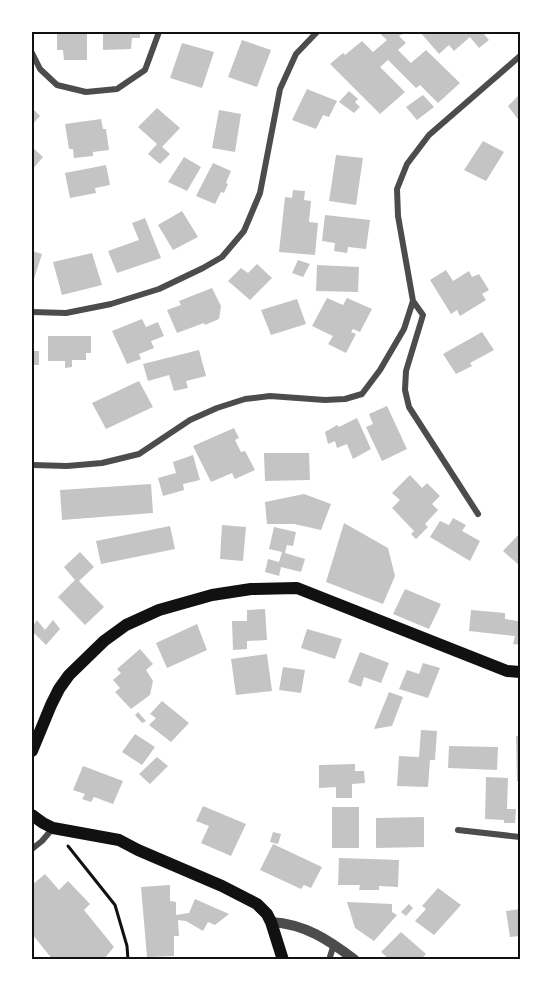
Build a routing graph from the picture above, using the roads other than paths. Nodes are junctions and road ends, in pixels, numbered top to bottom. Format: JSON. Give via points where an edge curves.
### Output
{"nodes":[{"id":1,"x":159,"y":32,"type":"edge"},
{"id":2,"x":317,"y":32,"type":"edge"},
{"id":3,"x":32,"y":53,"type":"edge"},
{"id":4,"x":520,"y":56,"type":"edge"},
{"id":5,"x":413,"y":301,"type":"junction"},
{"id":6,"x":32,"y":312,"type":"edge"},
{"id":7,"x":32,"y":465,"type":"edge"},
{"id":8,"x":478,"y":514,"type":"dead end"},
{"id":9,"x":520,"y":672,"type":"edge"},
{"id":10,"x":32,"y":751,"type":"edge"},
{"id":11,"x":32,"y":816,"type":"edge"},
{"id":12,"x":53,"y":828,"type":"junction"},
{"id":13,"x":458,"y":830,"type":"dead end"},
{"id":14,"x":520,"y":837,"type":"edge"},
{"id":15,"x":32,"y":849,"type":"edge"},
{"id":16,"x":271,"y":922,"type":"junction"},
{"id":17,"x":334,"y":944,"type":"junction"},
{"id":18,"x":283,"y":960,"type":"edge"},
{"id":19,"x":329,"y":960,"type":"edge"},
{"id":20,"x":355,"y":960,"type":"edge"}],
"edges":[{"from":1,"to":3,"type":"street","via":[[145,70],[117,89],[86,92],[57,85],[40,69]]},
{"from":2,"to":6,"type":"street","via":[[296,54],[280,88],[260,193],[244,231],[222,257],[159,289],[111,304],[66,313]]},
{"from":4,"to":5,"type":"street","via":[[429,135],[407,164],[397,189],[398,216]]},
{"from":5,"to":7,"type":"street","via":[[404,329],[362,394],[325,400],[270,396],[245,399],[190,420],[139,454],[102,463]]},
{"from":5,"to":8,"type":"street","via":[[423,315],[406,371],[409,407]]},
{"from":9,"to":10,"type":"main road","via":[[507,671],[297,588],[212,595],[159,610],[104,641],[59,689]]},
{"from":11,"to":12,"type":"main road"},
{"from":12,"to":15,"type":"street"},
{"from":12,"to":16,"type":"main road","via":[[119,840],[257,904]]},
{"from":13,"to":14,"type":"street"},
{"from":16,"to":17,"type":"street","via":[[305,928]]},
{"from":16,"to":18,"type":"main road"},
{"from":17,"to":19,"type":"street"},
{"from":17,"to":20,"type":"street"}]}
